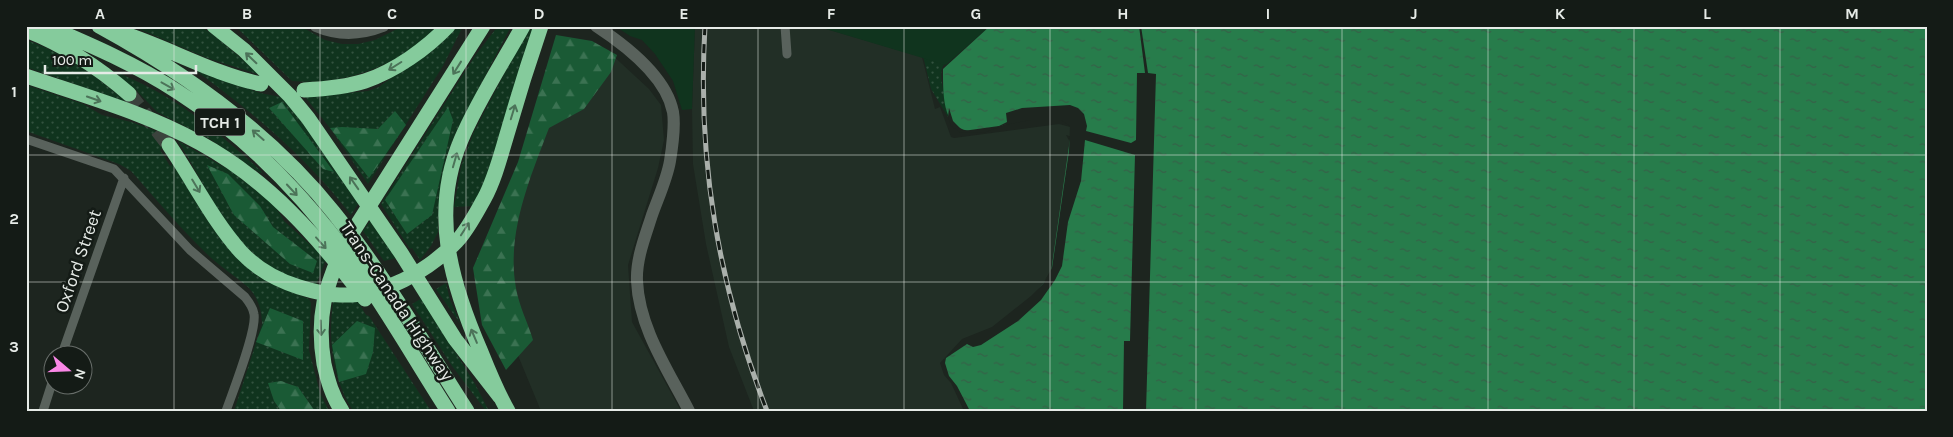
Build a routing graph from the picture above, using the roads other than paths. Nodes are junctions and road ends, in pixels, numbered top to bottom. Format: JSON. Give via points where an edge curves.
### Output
{"nodes":[{"id":1,"x":46,"y":26,"type":"edge"},
{"id":2,"x":100,"y":26,"type":"edge"},
{"id":3,"x":214,"y":26,"type":"edge"},
{"id":4,"x":316,"y":26,"type":"edge"},
{"id":5,"x":383,"y":26,"type":"edge"},
{"id":6,"x":448,"y":26,"type":"edge"},
{"id":7,"x":483,"y":26,"type":"edge"},
{"id":8,"x":523,"y":26,"type":"edge"},
{"id":9,"x":541,"y":26,"type":"edge"},
{"id":10,"x":596,"y":26,"type":"edge"},
{"id":11,"x":785,"y":26,"type":"edge"},
{"id":12,"x":26,"y":30,"type":"edge"},
{"id":13,"x":787,"y":54,"type":"dead end"},
{"id":14,"x":26,"y":76,"type":"edge"},
{"id":15,"x":261,"y":84,"type":"dead end"},
{"id":16,"x":304,"y":90,"type":"dead end"},
{"id":17,"x":129,"y":94,"type":"tunnel mouth"},
{"id":18,"x":26,"y":138,"type":"edge"},
{"id":19,"x":169,"y":145,"type":"tunnel mouth"},
{"id":20,"x":124,"y":178,"type":"junction"},
{"id":21,"x":350,"y":268,"type":"junction"},
{"id":22,"x":66,"y":344,"type":"edge"},
{"id":23,"x":48,"y":394,"type":"edge"},
{"id":24,"x":500,"y":397,"type":"junction"},
{"id":25,"x":43,"y":411,"type":"edge"},
{"id":26,"x":226,"y":411,"type":"edge"},
{"id":27,"x":342,"y":411,"type":"edge"},
{"id":28,"x":448,"y":411,"type":"edge"},
{"id":29,"x":467,"y":411,"type":"edge"},
{"id":30,"x":508,"y":411,"type":"edge"},
{"id":31,"x":689,"y":411,"type":"edge"}],
"edges":[{"from":1,"to":21,"type":"highway","name":"Trans-Canada Highway","number":"TCH 1","one_way":true,"via":[[133,67],[214,117],[272,168],[325,226]]},
{"from":2,"to":15,"type":"highway"},
{"from":29,"to":2,"type":"highway","name":"Trans-Canada Highway","number":"TCH 1","one_way":true,"via":[[372,263],[298,172],[231,111],[195,84]]},
{"from":24,"to":3,"type":"highway","one_way":true,"via":[[455,339],[401,253],[302,110],[244,50]]},
{"from":4,"to":5,"type":"street","via":[[347,34],[368,32]]},
{"from":6,"to":16,"type":"highway","one_way":true,"via":[[417,53],[385,73],[347,85]]},
{"from":7,"to":27,"type":"highway","one_way":true,"via":[[345,244],[329,279],[320,322],[322,351],[331,391]]},
{"from":24,"to":8,"type":"highway","one_way":true,"via":[[469,326],[454,279],[445,225],[449,183],[461,141]]},
{"from":19,"to":9,"type":"highway","one_way":true,"via":[[228,235],[242,252],[269,274],[288,284],[320,293],[340,295],[376,290],[398,282],[438,259],[472,219],[485,197],[499,159]]},
{"from":10,"to":31,"type":"street","via":[[620,41],[645,64],[667,94],[673,113],[670,161],[639,258],[637,281],[640,305],[652,340]]},
{"from":11,"to":13,"type":"street"},
{"from":12,"to":17,"type":"highway","via":[[67,49]]},
{"from":14,"to":21,"type":"highway","one_way":true,"via":[[156,122],[200,143],[261,185]]},
{"from":18,"to":20,"type":"street","via":[[114,169]]},
{"from":20,"to":22,"type":"street","name":"Oxford Street"},
{"from":20,"to":26,"type":"street","via":[[190,250],[245,297],[254,313],[254,329]]},
{"from":21,"to":28,"type":"highway","name":"Trans-Canada Highway","number":"TCH 1"},
{"from":23,"to":25,"type":"street"},
{"from":24,"to":30,"type":"highway"}]}
